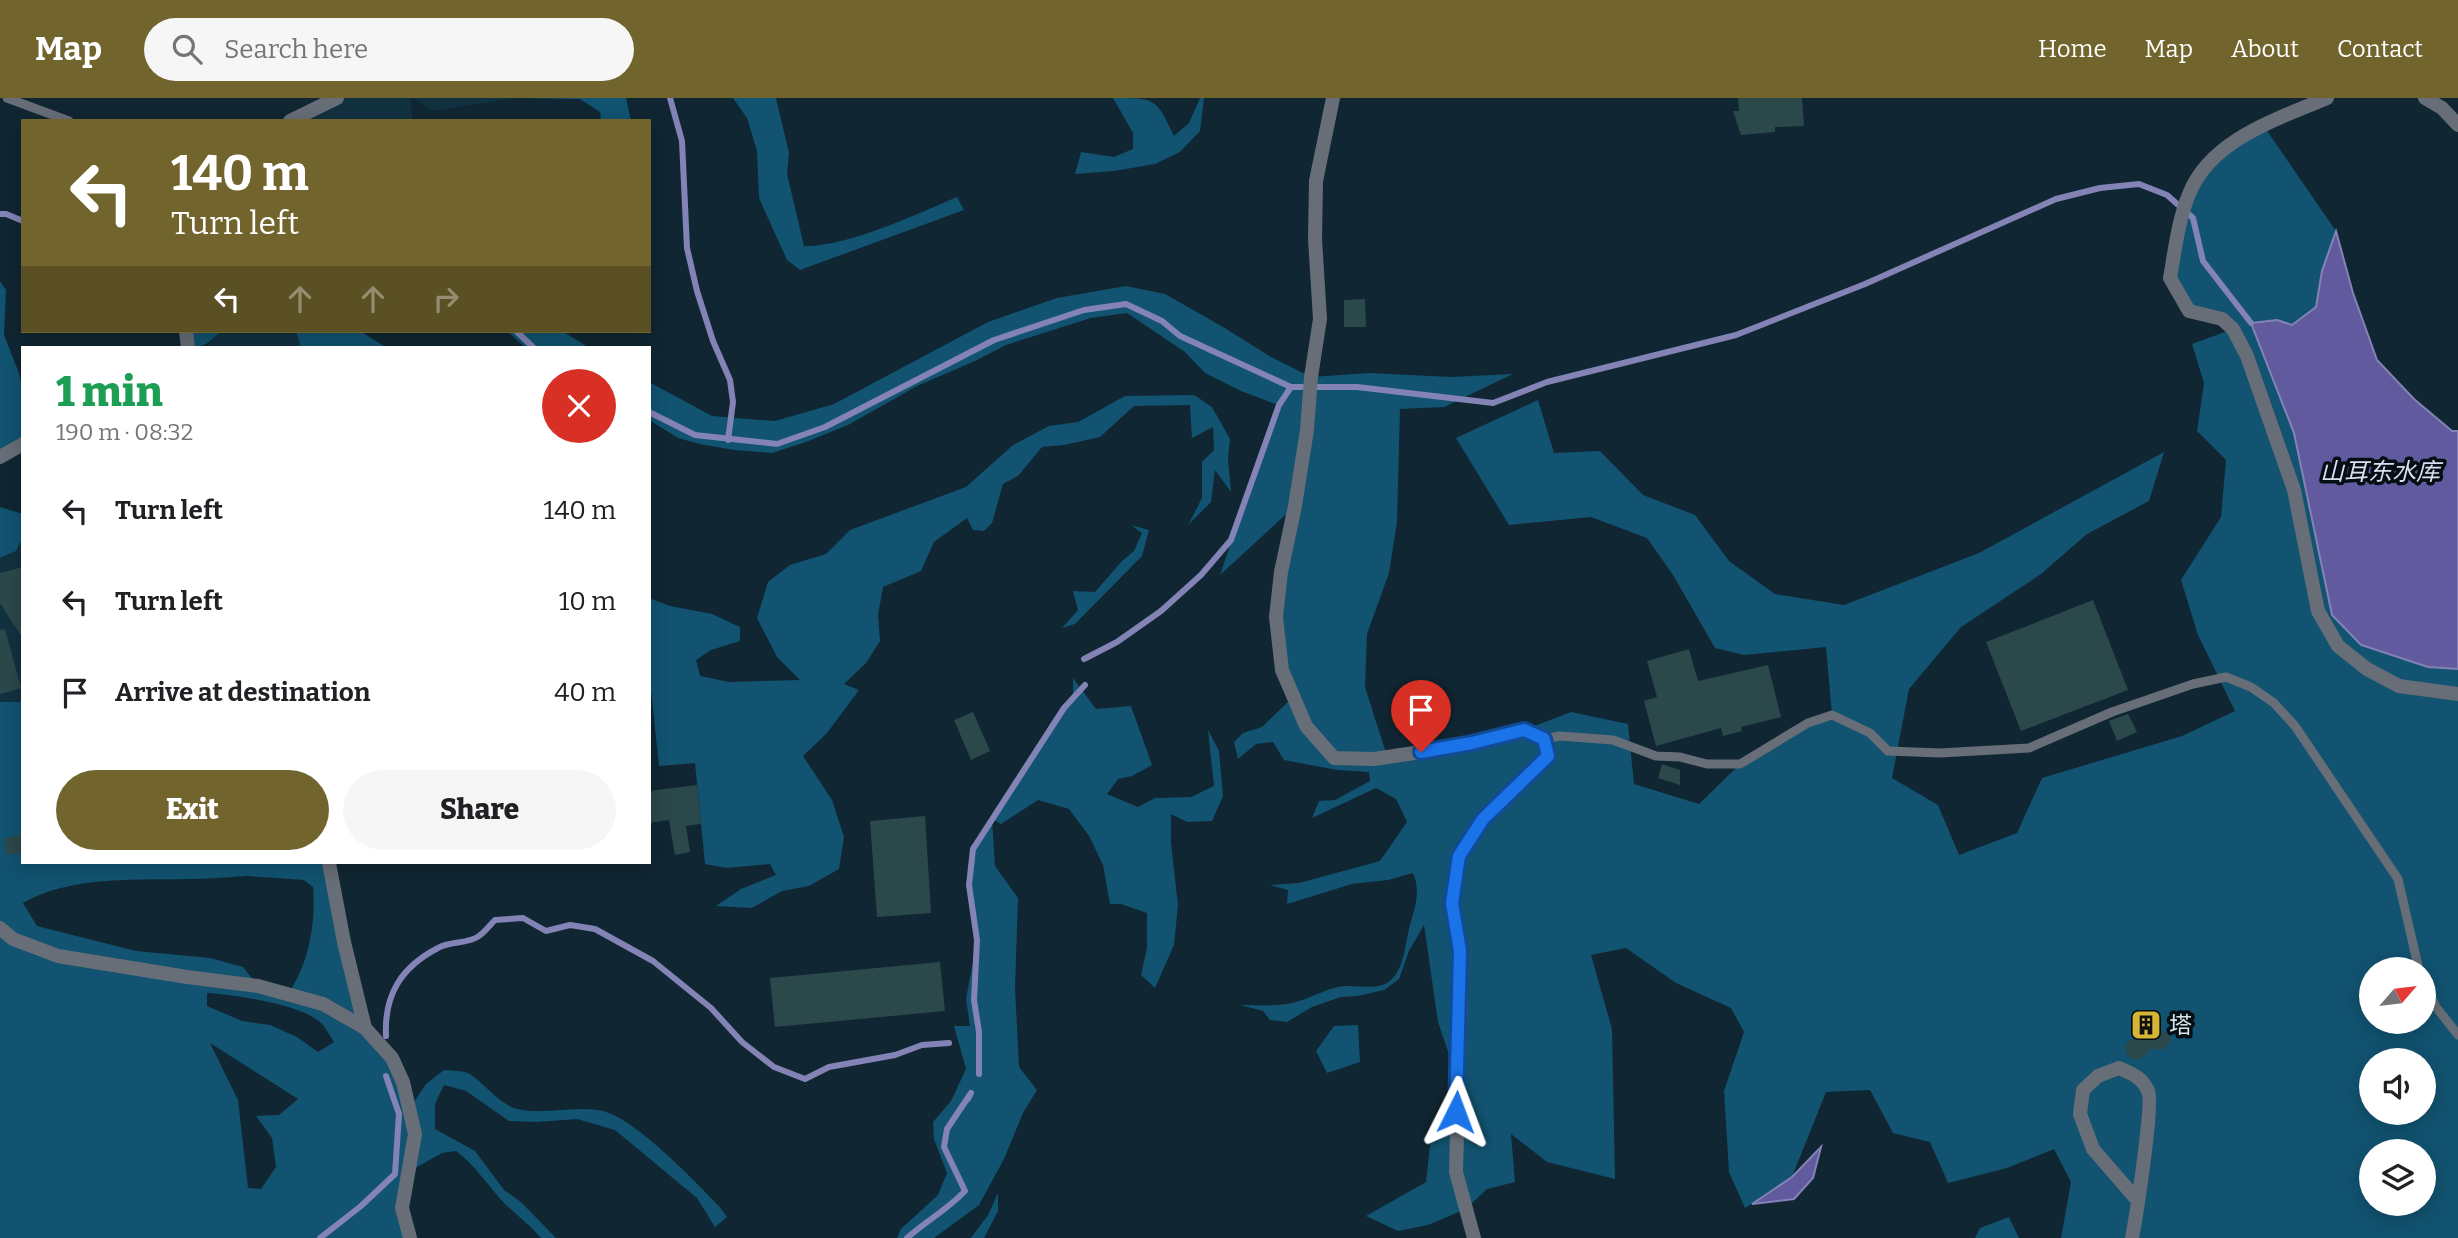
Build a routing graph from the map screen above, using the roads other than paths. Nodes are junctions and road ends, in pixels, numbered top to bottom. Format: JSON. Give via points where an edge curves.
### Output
{"nodes":[{"id":1,"x":7,"y":98,"type":"edge"},
{"id":2,"x":337,"y":98,"type":"edge"},
{"id":3,"x":1333,"y":98,"type":"edge"},
{"id":4,"x":2328,"y":98,"type":"edge"},
{"id":5,"x":2425,"y":98,"type":"edge"},
{"id":6,"x":64,"y":119,"type":"edge"},
{"id":7,"x":294,"y":119,"type":"edge"},
{"id":8,"x":2458,"y":125,"type":"edge"},
{"id":9,"x":21,"y":445,"type":"edge"},
{"id":10,"x":0,"y":457,"type":"edge"},
{"id":11,"x":2458,"y":694,"type":"edge"},
{"id":12,"x":1544,"y":739,"type":"junction"},
{"id":13,"x":329,"y":864,"type":"edge"},
{"id":14,"x":0,"y":928,"type":"edge"},
{"id":15,"x":2416,"y":957,"type":"edge"},
{"id":16,"x":2436,"y":1007,"type":"edge"},
{"id":17,"x":365,"y":1028,"type":"junction"},
{"id":18,"x":2458,"y":1035,"type":"edge"},
{"id":19,"x":2138,"y":1201,"type":"junction"},
{"id":20,"x":410,"y":1238,"type":"edge"},
{"id":21,"x":1474,"y":1238,"type":"edge"},
{"id":22,"x":2132,"y":1238,"type":"edge"}],
"edges":[{"from":1,"to":6,"type":"lane"},
{"from":2,"to":7,"type":"street"},
{"from":3,"to":12,"type":"street","via":[[1316,181],[1320,319],[1276,617],[1282,670],[1306,726],[1334,758],[1374,759],[1524,730]]},
{"from":4,"to":11,"type":"street","via":[[2263,125],[2214,155],[2190,192],[2170,278],[2189,311],[2222,319],[2233,328],[2246,356],[2294,490],[2318,611],[2338,646],[2367,670],[2399,686]]},
{"from":5,"to":8,"type":"street"},
{"from":9,"to":10,"type":"street"},
{"from":12,"to":15,"type":"lane","via":[[1613,740],[1656,756],[1740,764],[1808,723],[1832,715],[1870,733],[1888,751],[2029,748],[2155,696],[2226,677],[2274,702],[2295,726],[2398,879]]},
{"from":12,"to":21,"type":"street","via":[[1548,756],[1483,819],[1459,856],[1452,897],[1461,987],[1456,1172]]},
{"from":13,"to":17,"type":"street"},
{"from":14,"to":17,"type":"street","via":[[13,939],[58,956],[258,986],[323,1004]]},
{"from":16,"to":18,"type":"lane"},
{"from":17,"to":20,"type":"street","via":[[392,1058],[403,1082],[415,1134],[402,1208]]},
{"from":19,"to":19,"type":"street","via":[[2150,1093],[2140,1078],[2119,1068],[2098,1076],[2083,1090],[2080,1114],[2093,1149]]},
{"from":19,"to":22,"type":"street"}]}
